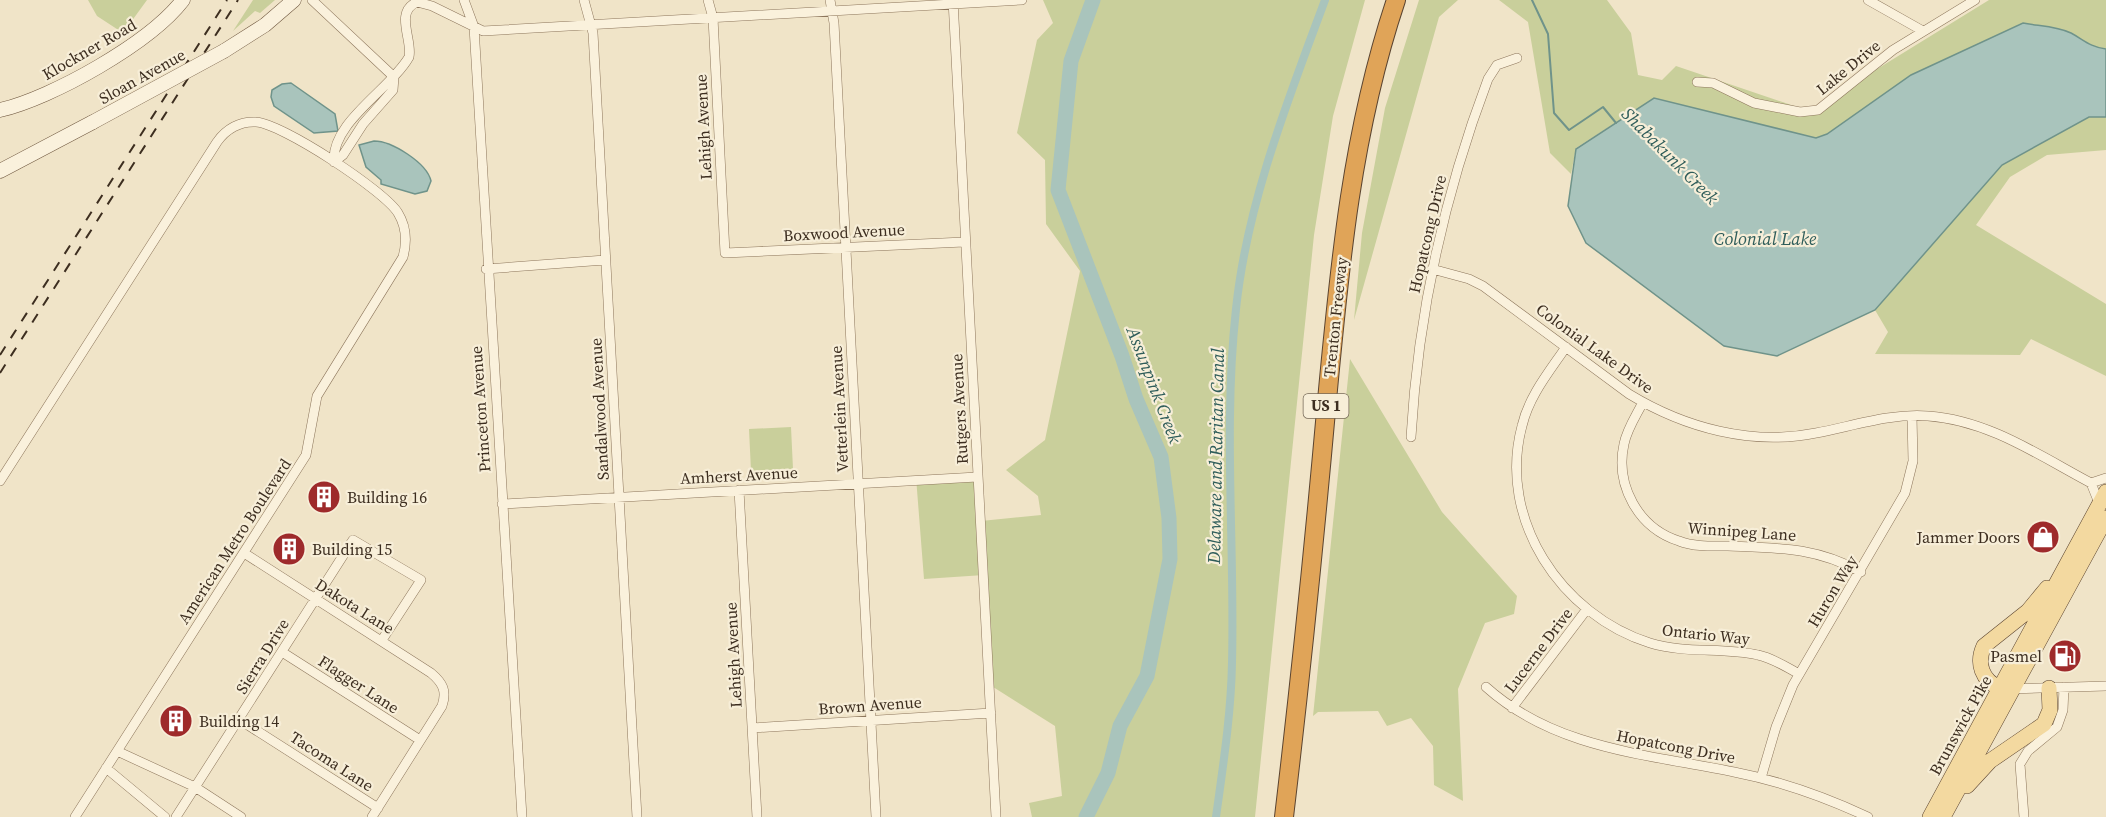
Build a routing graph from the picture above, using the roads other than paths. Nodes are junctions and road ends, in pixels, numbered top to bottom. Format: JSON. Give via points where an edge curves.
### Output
{"nodes":[{"id":1,"x":183,"y":0,"type":"edge"},
{"id":2,"x":312,"y":0,"type":"edge"},
{"id":3,"x":464,"y":0,"type":"edge"},
{"id":4,"x":584,"y":0,"type":"edge"},
{"id":5,"x":708,"y":0,"type":"edge"},
{"id":6,"x":830,"y":0,"type":"edge"},
{"id":7,"x":1022,"y":0,"type":"edge"},
{"id":8,"x":1384,"y":0,"type":"edge"},
{"id":9,"x":1396,"y":0,"type":"edge"},
{"id":10,"x":1868,"y":0,"type":"edge"},
{"id":11,"x":1975,"y":0,"type":"edge"},
{"id":12,"x":953,"y":2,"type":"edge"},
{"id":13,"x":290,"y":3,"type":"edge"},
{"id":14,"x":833,"y":12,"type":"junction"},
{"id":15,"x":713,"y":18,"type":"junction"},
{"id":16,"x":592,"y":25,"type":"junction"},
{"id":17,"x":474,"y":27,"type":"junction"},
{"id":18,"x":1923,"y":31,"type":"junction"},
{"id":19,"x":1517,"y":58,"type":"dead end"},
{"id":20,"x":394,"y":77,"type":"junction"},
{"id":21,"x":1697,"y":82,"type":"dead end"},
{"id":22,"x":0,"y":110,"type":"edge"},
{"id":23,"x":334,"y":162,"type":"junction"},
{"id":24,"x":0,"y":171,"type":"edge"},
{"id":25,"x":964,"y":242,"type":"junction"},
{"id":26,"x":845,"y":247,"type":"junction"},
{"id":27,"x":724,"y":253,"type":"joint"},
{"id":28,"x":605,"y":260,"type":"junction"},
{"id":29,"x":486,"y":269,"type":"junction"},
{"id":30,"x":1432,"y":269,"type":"junction"},
{"id":31,"x":1566,"y":348,"type":"junction"},
{"id":32,"x":1643,"y":402,"type":"junction"},
{"id":33,"x":1912,"y":416,"type":"junction"},
{"id":34,"x":1412,"y":437,"type":"dead end"},
{"id":35,"x":977,"y":477,"type":"junction"},
{"id":36,"x":2106,"y":478,"type":"edge"},
{"id":37,"x":0,"y":481,"type":"edge"},
{"id":38,"x":2091,"y":483,"type":"junction"},
{"id":39,"x":858,"y":484,"type":"junction"},
{"id":40,"x":739,"y":490,"type":"junction"},
{"id":41,"x":619,"y":497,"type":"junction"},
{"id":42,"x":2103,"y":497,"type":"edge"},
{"id":43,"x":501,"y":504,"type":"junction"},
{"id":44,"x":2106,"y":518,"type":"edge"},
{"id":45,"x":2076,"y":549,"type":"junction"},
{"id":46,"x":244,"y":553,"type":"junction"},
{"id":47,"x":1861,"y":572,"type":"junction"},
{"id":48,"x":315,"y":600,"type":"junction"},
{"id":49,"x":1587,"y":609,"type":"junction"},
{"id":50,"x":382,"y":640,"type":"junction"},
{"id":51,"x":282,"y":652,"type":"junction"},
{"id":52,"x":1799,"y":674,"type":"junction"},
{"id":53,"x":2106,"y":686,"type":"edge"},
{"id":54,"x":1486,"y":687,"type":"dead end"},
{"id":55,"x":2007,"y":688,"type":"junction"},
{"id":56,"x":2056,"y":688,"type":"junction"},
{"id":57,"x":1512,"y":708,"type":"junction"},
{"id":58,"x":991,"y":713,"type":"junction"},
{"id":59,"x":240,"y":720,"type":"junction"},
{"id":60,"x":871,"y":720,"type":"junction"},
{"id":61,"x":752,"y":728,"type":"junction"},
{"id":62,"x":420,"y":740,"type":"junction"},
{"id":63,"x":117,"y":751,"type":"junction"},
{"id":64,"x":106,"y":768,"type":"junction"},
{"id":65,"x":1761,"y":778,"type":"junction"},
{"id":66,"x":195,"y":788,"type":"junction"},
{"id":67,"x":378,"y":808,"type":"junction"},
{"id":68,"x":75,"y":817,"type":"edge"},
{"id":69,"x":165,"y":817,"type":"edge"},
{"id":70,"x":176,"y":817,"type":"edge"},
{"id":71,"x":241,"y":817,"type":"edge"},
{"id":72,"x":372,"y":817,"type":"edge"},
{"id":73,"x":522,"y":817,"type":"edge"},
{"id":74,"x":637,"y":817,"type":"edge"},
{"id":75,"x":757,"y":817,"type":"edge"},
{"id":76,"x":876,"y":817,"type":"edge"},
{"id":77,"x":996,"y":817,"type":"edge"},
{"id":78,"x":1273,"y":817,"type":"edge"},
{"id":79,"x":1284,"y":817,"type":"edge"},
{"id":80,"x":1868,"y":817,"type":"edge"},
{"id":81,"x":1930,"y":817,"type":"edge"},
{"id":82,"x":1943,"y":817,"type":"edge"},
{"id":83,"x":2024,"y":817,"type":"edge"}],
"edges":[{"from":1,"to":22,"type":"main road","name":"Klockner Road","via":[[161,24],[127,49],[44,94]]},
{"from":2,"to":20,"type":"street"},
{"from":3,"to":17,"type":"street","name":"Princeton Avenue"},
{"from":4,"to":16,"type":"street","name":"Sandalwood Avenue"},
{"from":5,"to":15,"type":"street","name":"Lehigh Avenue"},
{"from":6,"to":14,"type":"street","name":"Vetterlein Avenue"},
{"from":7,"to":12,"type":"street"},
{"from":8,"to":78,"type":"highway","name":"Trenton Freeway","number":"US 1","via":[[1359,85],[1342,168],[1321,334]]},
{"from":9,"to":79,"type":"highway","name":"Trenton Freeway","number":"US 1","via":[[1368,96],[1352,170]]},
{"from":10,"to":18,"type":"street"},
{"from":11,"to":18,"type":"street","name":"Lake Drive"},
{"from":12,"to":14,"type":"street"},
{"from":12,"to":25,"type":"street","name":"Rutgers Avenue"},
{"from":13,"to":24,"type":"main road","name":"Sloan Avenue","bridge":true,"via":[[235,45]]},
{"from":14,"to":15,"type":"street"},
{"from":14,"to":26,"type":"street","name":"Vetterlein Avenue"},
{"from":15,"to":16,"type":"street"},
{"from":15,"to":27,"type":"street","name":"Lehigh Avenue"},
{"from":16,"to":17,"type":"street","via":[[483,31]]},
{"from":16,"to":28,"type":"street","name":"Sandalwood Avenue"},
{"from":17,"to":20,"type":"street","via":[[422,2],[413,4],[405,16],[410,53]]},
{"from":17,"to":29,"type":"street","name":"Princeton Avenue"},
{"from":18,"to":21,"type":"street","name":"Lake Drive","via":[[1824,106],[1810,112],[1754,103],[1713,83]]},
{"from":19,"to":30,"type":"street","name":"Hopatcong Drive","via":[[1497,65],[1488,79],[1453,183]]},
{"from":20,"to":23,"type":"street","via":[[393,90]]},
{"from":23,"to":37,"type":"street","name":"American Metro Boulevard","via":[[266,123],[243,123],[224,133]]},
{"from":23,"to":46,"type":"street","name":"American Metro Boulevard","via":[[395,208],[404,228],[404,254],[320,390],[306,455]]},
{"from":25,"to":26,"type":"street","name":"Boxwood Avenue"},
{"from":25,"to":35,"type":"street","name":"Rutgers Avenue"},
{"from":26,"to":27,"type":"street","name":"Boxwood Avenue"},
{"from":26,"to":39,"type":"street","name":"Vetterlein Avenue"},
{"from":28,"to":29,"type":"street"},
{"from":28,"to":41,"type":"street","name":"Sandalwood Avenue"},
{"from":29,"to":43,"type":"street","name":"Princeton Avenue"},
{"from":30,"to":31,"type":"street","name":"Colonial Lake Drive","via":[[1483,286]]},
{"from":30,"to":34,"type":"street","name":"Hopatcong Drive","via":[[1421,332]]},
{"from":31,"to":32,"type":"street","name":"Colonial Lake Drive"},
{"from":31,"to":49,"type":"street","name":"Ontario Way","via":[[1528,407],[1518,441],[1517,475],[1523,514],[1538,550],[1560,583]]},
{"from":32,"to":33,"type":"street","name":"Colonial Lake Drive","via":[[1695,425],[1762,436],[1813,434]]},
{"from":32,"to":47,"type":"street","name":"Winnipeg Lane","via":[[1624,441],[1622,467],[1632,504],[1656,530],[1692,545],[1807,551]]},
{"from":33,"to":38,"type":"street","name":"Colonial Lake Drive","via":[[1947,418],[1978,426]]},
{"from":33,"to":47,"type":"street","name":"Huron Way","via":[[1913,461],[1905,493]]},
{"from":35,"to":39,"type":"street","name":"Amherst Avenue"},
{"from":35,"to":58,"type":"street","name":"Rutgers Avenue"},
{"from":36,"to":38,"type":"street"},
{"from":38,"to":42,"type":"street"},
{"from":39,"to":40,"type":"street","name":"Amherst Avenue"},
{"from":39,"to":60,"type":"street","name":"Vetterlein Avenue"},
{"from":40,"to":41,"type":"street","name":"Amherst Avenue"},
{"from":40,"to":61,"type":"street","name":"Lehigh Avenue"},
{"from":41,"to":43,"type":"street","name":"Amherst Avenue"},
{"from":41,"to":74,"type":"street","name":"Sandalwood Avenue"},
{"from":42,"to":45,"type":"main road","name":"Brunswick Pike"},
{"from":43,"to":73,"type":"street","name":"Princeton Avenue"},
{"from":44,"to":55,"type":"main road","name":"Brunswick Pike"},
{"from":45,"to":55,"type":"main road","name":"Brunswick Pike"},
{"from":45,"to":55,"type":"main road","via":[[2028,611],[1984,646],[1980,667],[1988,680]]},
{"from":46,"to":48,"type":"street","name":"Dakota Lane"},
{"from":46,"to":63,"type":"street","name":"American Metro Boulevard"},
{"from":47,"to":52,"type":"street","name":"Huron Way"},
{"from":48,"to":50,"type":"street","name":"Dakota Lane"},
{"from":48,"to":50,"type":"street","name":"Sierra Drive","via":[[353,540],[421,580]]},
{"from":48,"to":51,"type":"street","name":"Sierra Drive"},
{"from":49,"to":52,"type":"street","name":"Ontario Way","via":[[1614,627],[1651,643],[1688,650],[1757,654]]},
{"from":49,"to":57,"type":"street","name":"Lucerne Drive"},
{"from":50,"to":62,"type":"street","name":"Dakota Lane","via":[[431,673],[445,689],[442,706]]},
{"from":51,"to":59,"type":"street","name":"Sierra Drive"},
{"from":51,"to":62,"type":"street","name":"Flagger Lane"},
{"from":52,"to":65,"type":"street","name":"Huron Way","via":[[1776,727]]},
{"from":53,"to":56,"type":"street"},
{"from":54,"to":57,"type":"street","name":"Hopatcong Drive"},
{"from":55,"to":56,"type":"street"},
{"from":55,"to":81,"type":"main road","name":"Brunswick Pike"},
{"from":55,"to":82,"type":"main road","name":"Brunswick Pike"},
{"from":56,"to":82,"type":"main road","via":[[2044,724],[1990,761]]},
{"from":56,"to":83,"type":"street","via":[[2063,710],[2056,727],[2028,751],[2020,764]]},
{"from":57,"to":65,"type":"street","name":"Hopatcong Drive","via":[[1551,729],[1592,744]]},
{"from":58,"to":60,"type":"street","name":"Brown Avenue"},
{"from":58,"to":77,"type":"street","name":"Rutgers Avenue"},
{"from":59,"to":66,"type":"street","name":"Sierra Drive"},
{"from":59,"to":67,"type":"street","name":"Tacoma Lane"},
{"from":60,"to":61,"type":"street","name":"Brown Avenue"},
{"from":60,"to":76,"type":"street","name":"Vetterlein Avenue"},
{"from":61,"to":75,"type":"street","name":"Lehigh Avenue"},
{"from":62,"to":67,"type":"street"},
{"from":63,"to":64,"type":"street","name":"American Metro Boulevard"},
{"from":63,"to":66,"type":"street"},
{"from":64,"to":68,"type":"street","name":"American Metro Boulevard"},
{"from":64,"to":69,"type":"street"},
{"from":65,"to":80,"type":"street","name":"Hopatcong Drive","via":[[1806,791]]},
{"from":66,"to":70,"type":"street","name":"Sierra Drive"},
{"from":66,"to":71,"type":"street"},
{"from":67,"to":72,"type":"street"}]}
